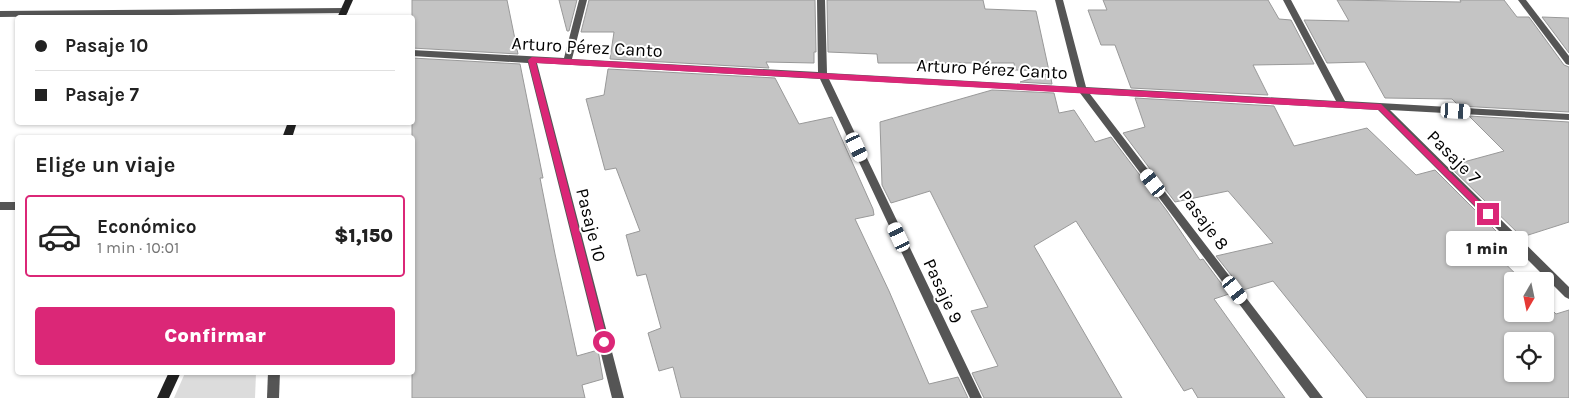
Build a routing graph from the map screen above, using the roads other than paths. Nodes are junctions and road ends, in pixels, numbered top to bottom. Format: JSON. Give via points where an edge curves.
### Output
{"nodes":[{"id":1,"x":349,"y":0,"type":"edge"},
{"id":2,"x":583,"y":0,"type":"edge"},
{"id":3,"x":821,"y":0,"type":"edge"},
{"id":4,"x":1059,"y":0,"type":"edge"},
{"id":5,"x":1287,"y":0,"type":"edge"},
{"id":6,"x":1522,"y":0,"type":"edge"},
{"id":7,"x":0,"y":14,"type":"edge"},
{"id":8,"x":342,"y":14,"type":"edge"},
{"id":9,"x":415,"y":53,"type":"edge"},
{"id":10,"x":532,"y":60,"type":"junction"},
{"id":11,"x":567,"y":62,"type":"junction"},
{"id":12,"x":1569,"y":62,"type":"edge"},
{"id":13,"x":823,"y":76,"type":"junction"},
{"id":14,"x":1083,"y":91,"type":"junction"},
{"id":15,"x":1342,"y":104,"type":"junction"},
{"id":16,"x":1381,"y":107,"type":"junction"},
{"id":17,"x":1569,"y":117,"type":"edge"},
{"id":18,"x":0,"y":206,"type":"edge"},
{"id":19,"x":15,"y":206,"type":"edge"},
{"id":20,"x":1569,"y":294,"type":"edge"},
{"id":21,"x":174,"y":375,"type":"edge"},
{"id":22,"x":274,"y":375,"type":"edge"},
{"id":23,"x":163,"y":398,"type":"edge"},
{"id":24,"x":273,"y":398,"type":"edge"},
{"id":25,"x":618,"y":398,"type":"edge"},
{"id":26,"x":976,"y":398,"type":"edge"},
{"id":27,"x":1317,"y":398,"type":"edge"}],
"edges":[{"from":1,"to":8,"type":"street"},
{"from":2,"to":11,"type":"street"},
{"from":3,"to":13,"type":"street","name":"Pasaje 9"},
{"from":4,"to":14,"type":"street","name":"Pasaje 8"},
{"from":5,"to":15,"type":"street"},
{"from":6,"to":12,"type":"street"},
{"from":7,"to":8,"type":"street"},
{"from":9,"to":10,"type":"street","name":"Arturo Pérez Canto"},
{"from":10,"to":11,"type":"street","name":"Arturo Pérez Canto"},
{"from":10,"to":25,"type":"street","name":"Pasaje 10"},
{"from":11,"to":13,"type":"street","name":"Arturo Pérez Canto"},
{"from":13,"to":14,"type":"street","name":"Arturo Pérez Canto"},
{"from":13,"to":26,"type":"street","name":"Pasaje 9"},
{"from":14,"to":15,"type":"street","name":"Arturo Pérez Canto"},
{"from":14,"to":27,"type":"street","name":"Pasaje 8"},
{"from":15,"to":16,"type":"street","name":"Arturo Pérez Canto"},
{"from":16,"to":17,"type":"street","name":"Arturo Pérez Canto"},
{"from":16,"to":20,"type":"street","name":"Pasaje 7"},
{"from":18,"to":19,"type":"street"},
{"from":21,"to":23,"type":"street"},
{"from":22,"to":24,"type":"street"}]}
